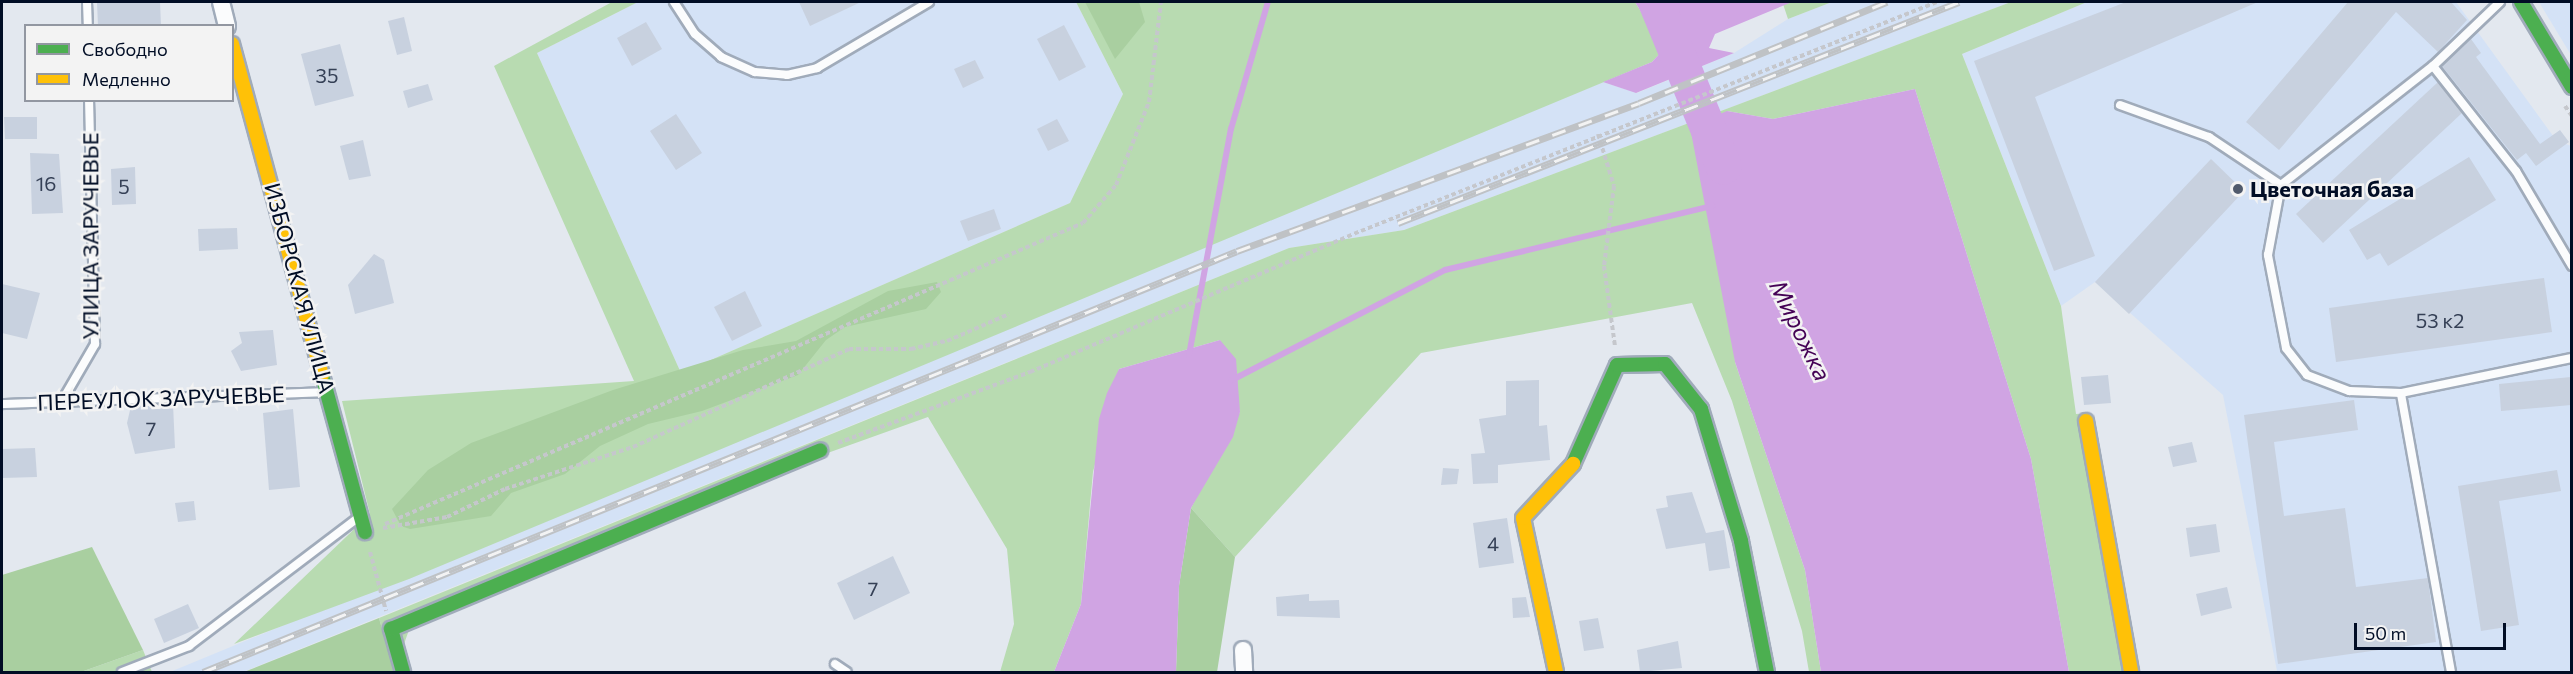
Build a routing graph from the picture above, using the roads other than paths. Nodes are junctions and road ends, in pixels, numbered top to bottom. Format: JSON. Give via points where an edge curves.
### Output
{"nodes":[{"id":1,"x":87,"y":2,"type":"edge"},
{"id":2,"x":221,"y":2,"type":"edge"},
{"id":3,"x":674,"y":2,"type":"edge"},
{"id":4,"x":929,"y":2,"type":"edge"},
{"id":5,"x":2500,"y":2,"type":"edge"},
{"id":6,"x":2521,"y":2,"type":"edge"},
{"id":7,"x":88,"y":24,"type":"edge"},
{"id":8,"x":226,"y":24,"type":"edge"},
{"id":9,"x":234,"y":51,"type":"edge"},
{"id":10,"x":2433,"y":66,"type":"junction"},
{"id":11,"x":2571,"y":87,"type":"edge"},
{"id":12,"x":89,"y":102,"type":"edge"},
{"id":13,"x":2120,"y":105,"type":"dead end"},
{"id":14,"x":2281,"y":185,"type":"junction"},
{"id":15,"x":2571,"y":266,"type":"edge"},
{"id":16,"x":2571,"y":358,"type":"edge"},
{"id":17,"x":325,"y":392,"type":"junction"},
{"id":18,"x":2401,"y":393,"type":"junction"},
{"id":19,"x":62,"y":401,"type":"junction"},
{"id":20,"x":2,"y":404,"type":"edge"},
{"id":21,"x":2086,"y":421,"type":"dead end"},
{"id":22,"x":820,"y":450,"type":"road end"},
{"id":23,"x":360,"y":515,"type":"junction"},
{"id":24,"x":365,"y":532,"type":"road end"},
{"id":25,"x":1243,"y":650,"type":"dead end"},
{"id":26,"x":835,"y":664,"type":"dead end"},
{"id":27,"x":122,"y":672,"type":"edge"},
{"id":28,"x":403,"y":672,"type":"edge"},
{"id":29,"x":847,"y":672,"type":"edge"},
{"id":30,"x":1244,"y":672,"type":"edge"},
{"id":31,"x":1556,"y":672,"type":"edge"},
{"id":32,"x":1767,"y":672,"type":"edge"},
{"id":33,"x":2131,"y":672,"type":"edge"},
{"id":34,"x":2451,"y":672,"type":"edge"}],
"edges":[{"from":1,"to":7,"type":"lane"},
{"from":2,"to":8,"type":"street"},
{"from":3,"to":4,"type":"lane","via":[[695,34],[721,57],[755,72],[787,75],[817,68]]},
{"from":5,"to":10,"type":"lane"},
{"from":6,"to":11,"type":"street"},
{"from":9,"to":17,"type":"street","name":"ИЗБОРСКАЯ УЛИЦА"},
{"from":10,"to":14,"type":"lane"},
{"from":10,"to":15,"type":"lane","via":[[2516,171]]},
{"from":12,"to":19,"type":"lane","name":"УЛИЦА ЗАРУЧЕВЬЕ","via":[[95,344]]},
{"from":13,"to":14,"type":"lane","via":[[2209,137]]},
{"from":14,"to":18,"type":"lane","via":[[2268,255],[2286,348],[2307,375],[2349,391]]},
{"from":16,"to":18,"type":"lane"},
{"from":17,"to":19,"type":"lane","name":"ПЕРЕУЛОК ЗАРУЧЕВЬЕ"},
{"from":17,"to":23,"type":"street","name":"ИЗБОРСКАЯ УЛИЦА"},
{"from":18,"to":34,"type":"lane"},
{"from":19,"to":20,"type":"lane","name":"ПЕРЕУЛОК ЗАРУЧЕВЬЕ"},
{"from":21,"to":33,"type":"street"},
{"from":22,"to":28,"type":"street","via":[[391,629]]},
{"from":23,"to":24,"type":"street","name":"ИЗБОРСКАЯ УЛИЦА"},
{"from":23,"to":27,"type":"lane","via":[[189,646]]},
{"from":25,"to":30,"type":"street"},
{"from":26,"to":29,"type":"lane"},
{"from":31,"to":32,"type":"street","via":[[1523,518],[1582,455],[1617,364],[1665,364],[1701,409],[1741,541]]}]}
